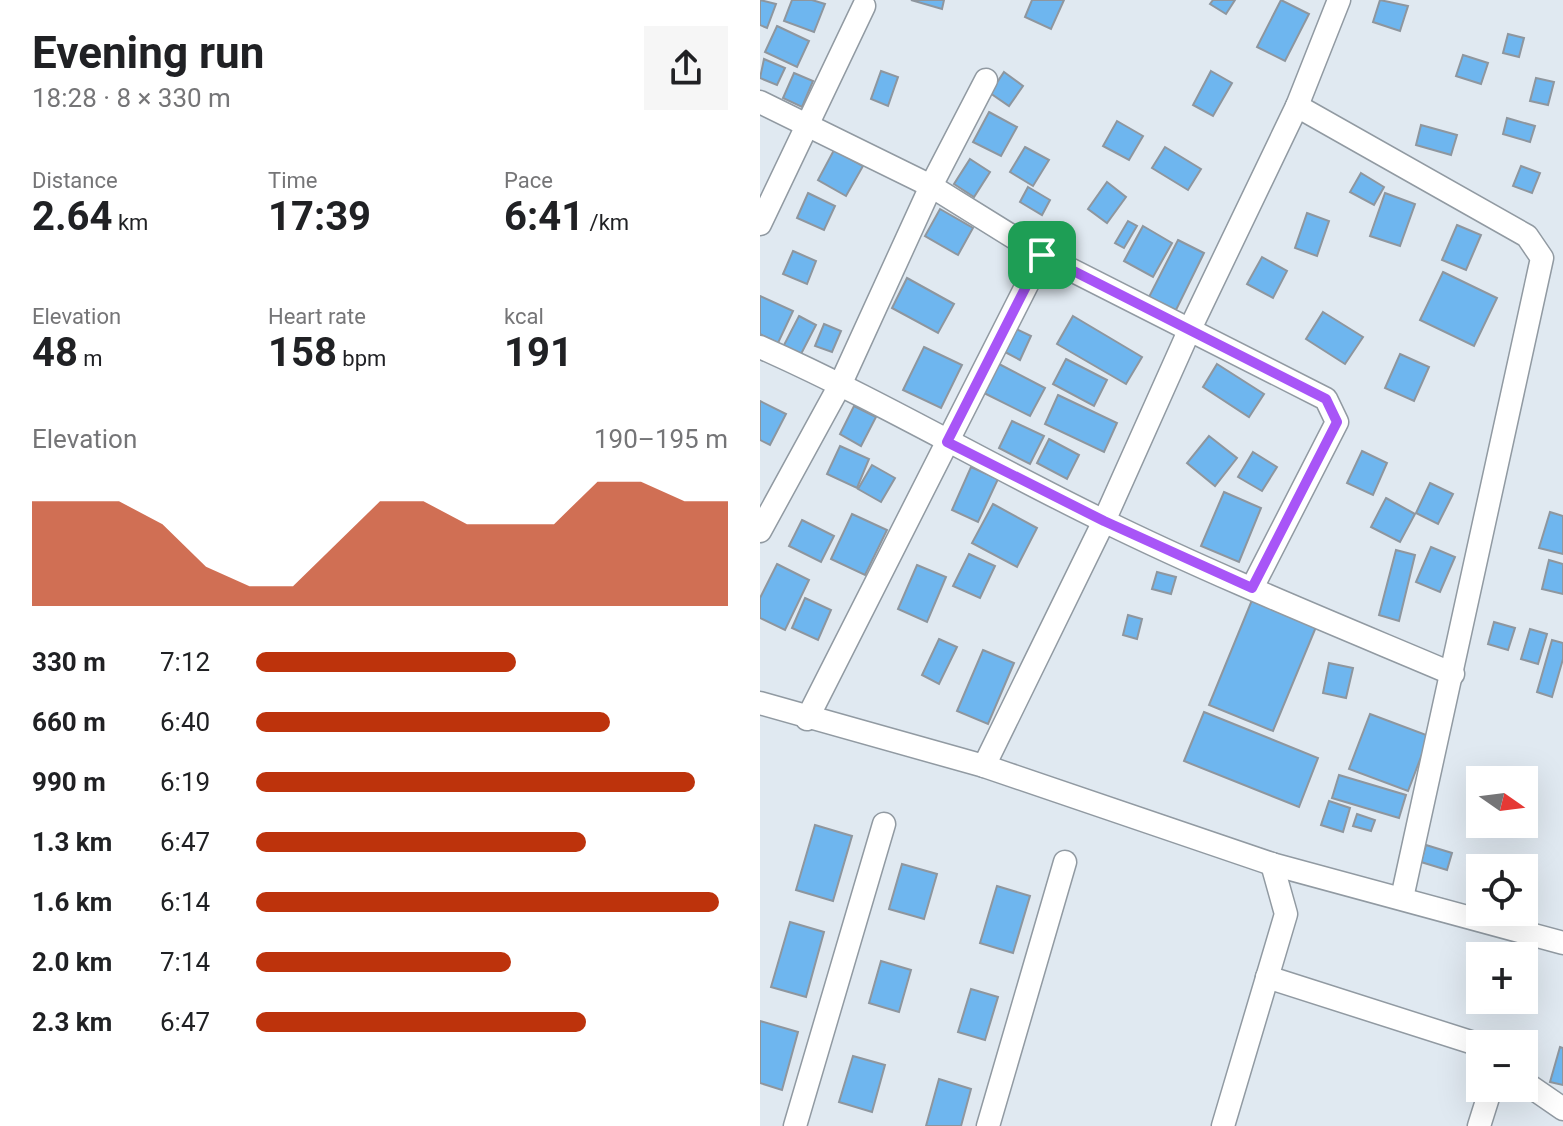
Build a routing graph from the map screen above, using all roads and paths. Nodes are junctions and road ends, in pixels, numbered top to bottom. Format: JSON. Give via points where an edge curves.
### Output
{"nodes":[{"id":1,"x":1337,"y":1,"type":"edge"},
{"id":2,"x":864,"y":6,"type":"dead end"},
{"id":3,"x":986,"y":80,"type":"dead end"},
{"id":4,"x":760,"y":102,"type":"edge"},
{"id":5,"x":1297,"y":106,"type":"junction"},
{"id":6,"x":809,"y":126,"type":"junction"},
{"id":7,"x":931,"y":186,"type":"junction"},
{"id":8,"x":760,"y":224,"type":"edge"},
{"id":9,"x":1042,"y":255,"type":"junction"},
{"id":10,"x":1189,"y":331,"type":"junction"},
{"id":11,"x":760,"y":347,"type":"edge"},
{"id":12,"x":841,"y":383,"type":"junction"},
{"id":13,"x":947,"y":442,"type":"junction"},
{"id":14,"x":1104,"y":521,"type":"junction"},
{"id":15,"x":760,"y":531,"type":"edge"},
{"id":16,"x":1252,"y":588,"type":"junction"},
{"id":17,"x":1453,"y":674,"type":"junction"},
{"id":18,"x":760,"y":703,"type":"edge"},
{"id":19,"x":807,"y":719,"type":"junction"},
{"id":20,"x":984,"y":766,"type":"junction"},
{"id":21,"x":884,"y":824,"type":"dead end"},
{"id":22,"x":1065,"y":862,"type":"dead end"},
{"id":23,"x":1272,"y":864,"type":"junction"},
{"id":24,"x":1402,"y":898,"type":"junction"},
{"id":25,"x":1563,"y":943,"type":"edge"},
{"id":26,"x":1267,"y":977,"type":"junction"},
{"id":27,"x":1466,"y":1041,"type":"edge"},
{"id":28,"x":1538,"y":1094,"type":"edge"},
{"id":29,"x":1487,"y":1102,"type":"edge"},
{"id":30,"x":1563,"y":1109,"type":"edge"},
{"id":31,"x":795,"y":1126,"type":"edge"},
{"id":32,"x":988,"y":1126,"type":"edge"},
{"id":33,"x":1223,"y":1126,"type":"edge"},
{"id":34,"x":1479,"y":1126,"type":"edge"}],
"edges":[{"from":1,"to":5,"type":"street"},
{"from":2,"to":6,"type":"street"},
{"from":3,"to":7,"type":"street"},
{"from":4,"to":6,"type":"street"},
{"from":5,"to":10,"type":"street"},
{"from":5,"to":17,"type":"street","via":[[1527,236],[1542,258]]},
{"from":6,"to":7,"type":"street"},
{"from":6,"to":8,"type":"street"},
{"from":7,"to":9,"type":"street"},
{"from":7,"to":12,"type":"street"},
{"from":9,"to":10,"type":"street"},
{"from":9,"to":13,"type":"street"},
{"from":10,"to":14,"type":"street"},
{"from":10,"to":16,"type":"street","via":[[1326,399],[1337,422]]},
{"from":11,"to":12,"type":"street"},
{"from":12,"to":13,"type":"street"},
{"from":12,"to":15,"type":"street"},
{"from":13,"to":14,"type":"street"},
{"from":13,"to":19,"type":"street"},
{"from":14,"to":16,"type":"street"},
{"from":14,"to":20,"type":"street"},
{"from":16,"to":17,"type":"street"},
{"from":17,"to":24,"type":"street"},
{"from":18,"to":19,"type":"street"},
{"from":19,"to":20,"type":"street"},
{"from":20,"to":23,"type":"street"},
{"from":21,"to":31,"type":"street"},
{"from":22,"to":32,"type":"street"},
{"from":23,"to":24,"type":"street"},
{"from":23,"to":26,"type":"street","via":[[1286,914]]},
{"from":24,"to":25,"type":"street"},
{"from":26,"to":27,"type":"street"},
{"from":26,"to":33,"type":"street"},
{"from":28,"to":30,"type":"street"},
{"from":29,"to":34,"type":"street"}]}
